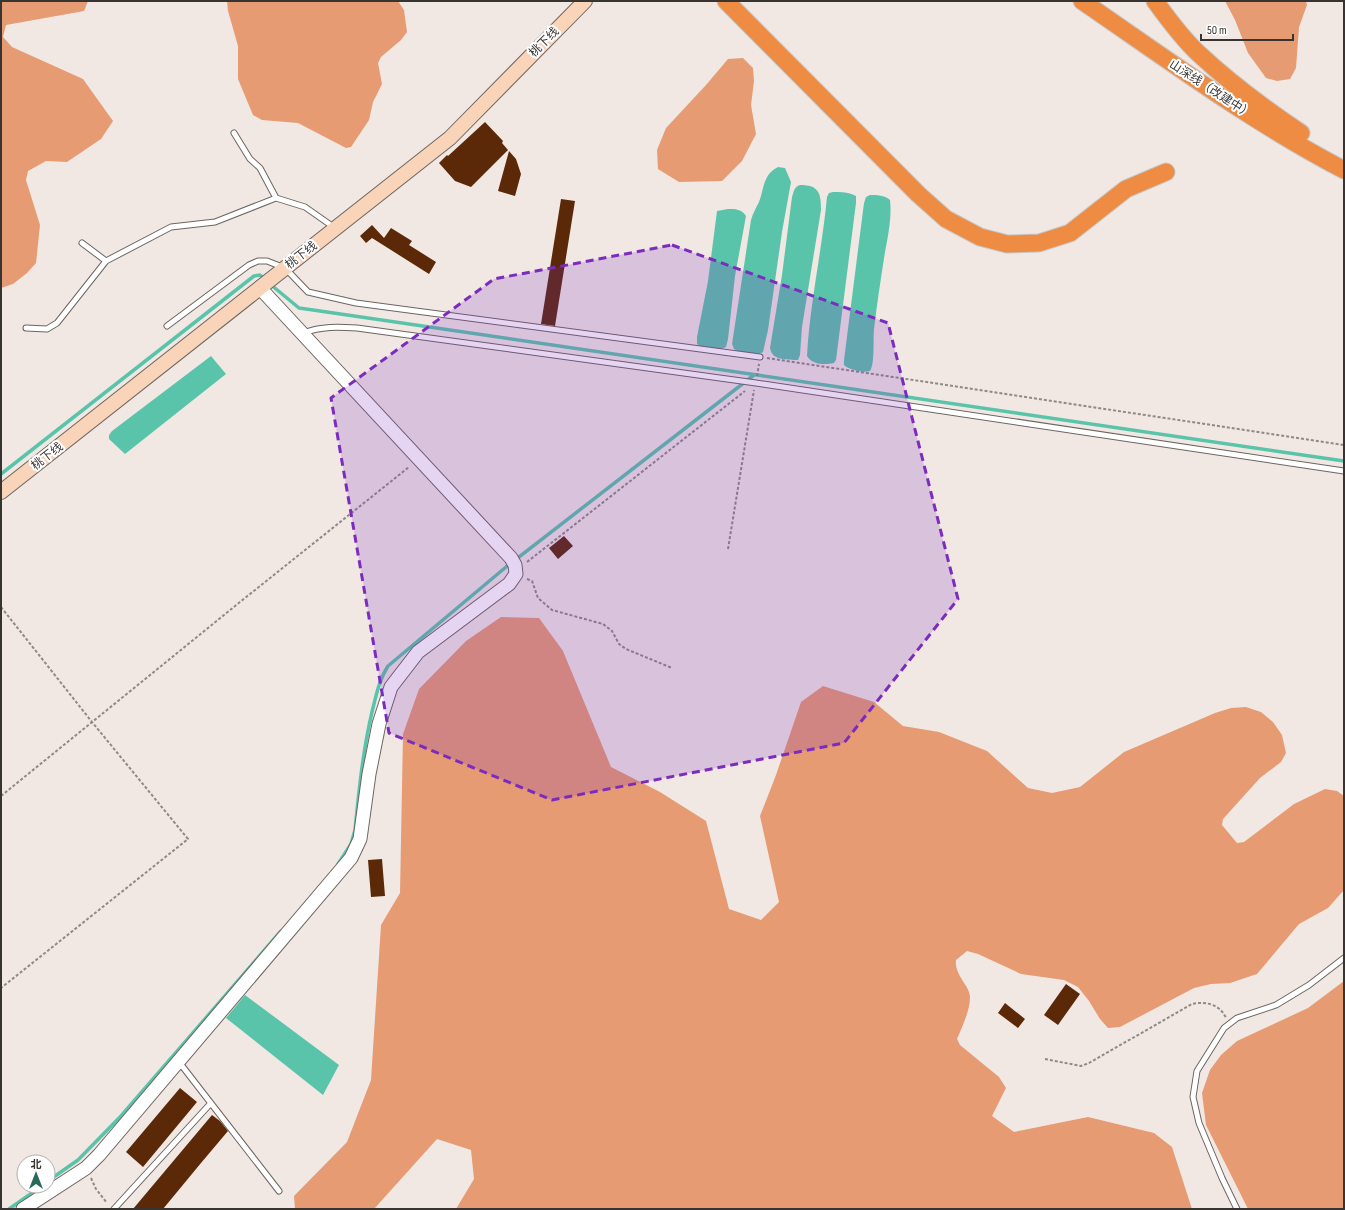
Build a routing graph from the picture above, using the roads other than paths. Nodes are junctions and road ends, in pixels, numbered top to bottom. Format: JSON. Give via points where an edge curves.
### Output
{"nodes":[{"id":1,"x":585,"y":1,"type":"edge"},
{"id":2,"x":726,"y":1,"type":"edge"},
{"id":3,"x":1082,"y":1,"type":"edge"},
{"id":4,"x":1155,"y":1,"type":"edge"},
{"id":5,"x":234,"y":133,"type":"dead end"},
{"id":6,"x":1344,"y":163,"type":"edge"},
{"id":7,"x":1344,"y":170,"type":"edge"},
{"id":8,"x":1166,"y":172,"type":"dead end"},
{"id":9,"x":276,"y":198,"type":"junction"},
{"id":10,"x":336,"y":228,"type":"junction"},
{"id":11,"x":82,"y":243,"type":"dead end"},
{"id":12,"x":106,"y":261,"type":"junction"},
{"id":13,"x":285,"y":268,"type":"junction"},
{"id":14,"x":260,"y":288,"type":"junction"},
{"id":15,"x":167,"y":326,"type":"dead end"},
{"id":16,"x":26,"y":328,"type":"dead end"},
{"id":17,"x":303,"y":333,"type":"junction"},
{"id":18,"x":760,"y":357,"type":"road end"},
{"id":19,"x":1344,"y":471,"type":"edge"},
{"id":20,"x":1,"y":492,"type":"edge"},
{"id":21,"x":1344,"y":958,"type":"edge"},
{"id":22,"x":179,"y":1061,"type":"junction"},
{"id":23,"x":211,"y":1103,"type":"junction"},
{"id":24,"x":279,"y":1191,"type":"dead end"},
{"id":25,"x":23,"y":1209,"type":"edge"},
{"id":26,"x":114,"y":1209,"type":"edge"},
{"id":27,"x":1237,"y":1209,"type":"edge"}],
"edges":[{"from":1,"to":10,"type":"main road","name":"桃下线","via":[[450,138]]},
{"from":2,"to":8,"type":"highway","via":[[918,194],[946,219],[980,237],[1007,244],[1039,243],[1070,233],[1126,189]]},
{"from":3,"to":7,"type":"highway","name":"山深线（改建中）","via":[[1203,84],[1313,154]]},
{"from":4,"to":6,"type":"highway","via":[[1203,57],[1272,113]]},
{"from":5,"to":9,"type":"lane","via":[[250,159],[260,168]]},
{"from":9,"to":10,"type":"lane","via":[[305,207]]},
{"from":9,"to":12,"type":"lane","via":[[215,222],[171,227]]},
{"from":10,"to":13,"type":"main road","name":"桃下线"},
{"from":11,"to":12,"type":"lane"},
{"from":12,"to":16,"type":"lane","via":[[57,323],[47,329]]},
{"from":13,"to":14,"type":"main road","name":"桃下线"},
{"from":13,"to":15,"type":"lane","via":[[267,261],[249,265]]},
{"from":13,"to":18,"type":"lane","via":[[308,292],[356,303]]},
{"from":14,"to":17,"type":"street"},
{"from":14,"to":20,"type":"main road","name":"桃下线"},
{"from":17,"to":19,"type":"lane","via":[[315,328],[357,328],[756,382]]},
{"from":17,"to":22,"type":"street","via":[[511,558],[516,574],[509,584],[418,652],[400,674],[392,687],[379,724],[360,839],[351,858]]},
{"from":21,"to":27,"type":"lane","via":[[1309,985],[1276,1004],[1237,1018],[1228,1024],[1197,1071],[1193,1097],[1199,1123]]},
{"from":22,"to":23,"type":"lane"},
{"from":22,"to":25,"type":"street","via":[[86,1168]]},
{"from":23,"to":24,"type":"lane"},
{"from":23,"to":26,"type":"lane"}]}
